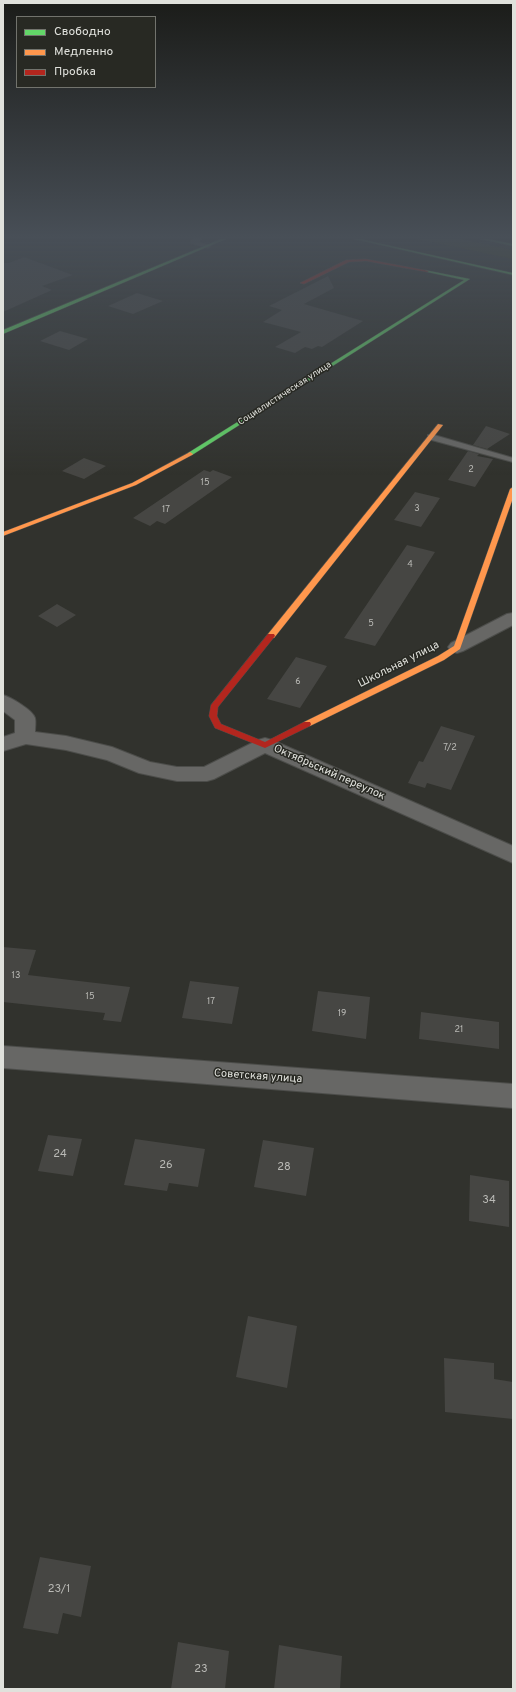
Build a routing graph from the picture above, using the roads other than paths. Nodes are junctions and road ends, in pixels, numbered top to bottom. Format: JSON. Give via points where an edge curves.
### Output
{"nodes":[{"id":1,"x":36,"y":318,"type":"edge"},
{"id":2,"x":406,"y":318,"type":"edge"},
{"id":3,"x":3,"y":332,"type":"edge"},
{"id":4,"x":440,"y":425,"type":"dead end"},
{"id":5,"x":431,"y":437,"type":"junction"},
{"id":6,"x":513,"y":460,"type":"edge"},
{"id":7,"x":513,"y":489,"type":"edge"},
{"id":8,"x":3,"y":534,"type":"edge"},
{"id":9,"x":513,"y":618,"type":"edge"},
{"id":10,"x":457,"y":647,"type":"junction"},
{"id":11,"x":3,"y":701,"type":"edge"},
{"id":12,"x":25,"y":738,"type":"junction"},
{"id":13,"x":3,"y":744,"type":"edge"},
{"id":14,"x":265,"y":745,"type":"junction"},
{"id":15,"x":513,"y":855,"type":"edge"},
{"id":16,"x":3,"y":1057,"type":"edge"},
{"id":17,"x":513,"y":1096,"type":"edge"}],
"edges":[{"from":1,"to":3,"type":"street"},
{"from":2,"to":8,"type":"street","name":"Социалистическая улица","via":[[185,458],[134,484]]},
{"from":4,"to":5,"type":"street"},
{"from":5,"to":6,"type":"lane"},
{"from":5,"to":14,"type":"street","via":[[214,707],[213,716],[218,726]]},
{"from":7,"to":10,"type":"street","name":"Школьная улица"},
{"from":9,"to":10,"type":"street"},
{"from":10,"to":14,"type":"street","name":"Школьная улица","via":[[441,658]]},
{"from":11,"to":12,"type":"street","via":[[25,718]]},
{"from":12,"to":13,"type":"street","name":"Октябрьский переулок"},
{"from":12,"to":14,"type":"street","name":"Октябрьский переулок","via":[[66,743],[112,754],[146,768],[177,774],[207,774]]},
{"from":14,"to":15,"type":"street","name":"Октябрьский переулок"},
{"from":16,"to":17,"type":"street","name":"Советская улица"}]}
